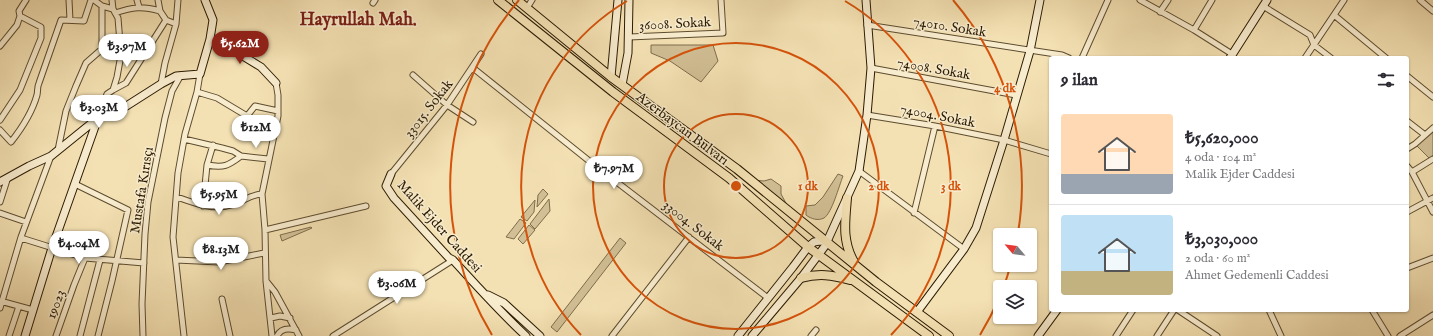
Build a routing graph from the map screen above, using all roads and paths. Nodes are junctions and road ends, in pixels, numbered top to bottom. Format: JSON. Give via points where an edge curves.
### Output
{"nodes":[{"id":1,"x":26,"y":0,"type":"edge"},
{"id":2,"x":69,"y":0,"type":"edge"},
{"id":3,"x":92,"y":0,"type":"edge"},
{"id":4,"x":112,"y":0,"type":"edge"},
{"id":5,"x":137,"y":0,"type":"edge"},
{"id":6,"x":158,"y":0,"type":"edge"},
{"id":7,"x":178,"y":0,"type":"edge"},
{"id":8,"x":205,"y":0,"type":"edge"},
{"id":9,"x":498,"y":0,"type":"edge"},
{"id":10,"x":517,"y":0,"type":"edge"},
{"id":11,"x":532,"y":0,"type":"edge"},
{"id":12,"x":618,"y":0,"type":"edge"},
{"id":13,"x":630,"y":0,"type":"edge"},
{"id":14,"x":721,"y":0,"type":"edge"},
{"id":15,"x":866,"y":0,"type":"edge"},
{"id":16,"x":1040,"y":0,"type":"edge"},
{"id":17,"x":1108,"y":0,"type":"edge"},
{"id":18,"x":1140,"y":0,"type":"edge"},
{"id":19,"x":1168,"y":0,"type":"edge"},
{"id":20,"x":1212,"y":0,"type":"edge"},
{"id":21,"x":1344,"y":0,"type":"edge"},
{"id":22,"x":1420,"y":0,"type":"edge"},
{"id":23,"x":1265,"y":3,"type":"edge"},
{"id":24,"x":102,"y":6,"type":"junction"},
{"id":25,"x":139,"y":7,"type":"junction"},
{"id":26,"x":527,"y":8,"type":"junction"},
{"id":27,"x":114,"y":11,"type":"junction"},
{"id":28,"x":160,"y":11,"type":"junction"},
{"id":29,"x":1433,"y":11,"type":"edge"},
{"id":30,"x":1160,"y":12,"type":"junction"},
{"id":31,"x":1334,"y":15,"type":"junction"},
{"id":32,"x":20,"y":16,"type":"junction"},
{"id":33,"x":70,"y":20,"type":"junction"},
{"id":34,"x":166,"y":20,"type":"junction"},
{"id":35,"x":176,"y":24,"type":"junction"},
{"id":36,"x":867,"y":24,"type":"junction"},
{"id":37,"x":1194,"y":30,"type":"junction"},
{"id":38,"x":629,"y":37,"type":"junction"},
{"id":39,"x":210,"y":40,"type":"junction"},
{"id":40,"x":1314,"y":44,"type":"junction"},
{"id":41,"x":0,"y":46,"type":"edge"},
{"id":42,"x":1030,"y":51,"type":"junction"},
{"id":43,"x":481,"y":54,"type":"dead end"},
{"id":44,"x":1064,"y":56,"type":"edge"},
{"id":45,"x":1083,"y":56,"type":"edge"},
{"id":46,"x":1231,"y":56,"type":"edge"},
{"id":47,"x":1306,"y":56,"type":"edge"},
{"id":48,"x":1329,"y":56,"type":"edge"},
{"id":49,"x":1384,"y":56,"type":"edge"},
{"id":50,"x":473,"y":68,"type":"junction"},
{"id":51,"x":871,"y":68,"type":"junction"},
{"id":52,"x":200,"y":74,"type":"junction"},
{"id":53,"x":181,"y":75,"type":"junction"},
{"id":54,"x":413,"y":76,"type":"dead end"},
{"id":55,"x":611,"y":77,"type":"junction"},
{"id":56,"x":1409,"y":78,"type":"edge"},
{"id":57,"x":276,"y":83,"type":"joint"},
{"id":58,"x":161,"y":84,"type":"junction"},
{"id":59,"x":622,"y":85,"type":"junction"},
{"id":60,"x":113,"y":90,"type":"junction"},
{"id":61,"x":197,"y":92,"type":"junction"},
{"id":62,"x":1016,"y":95,"type":"junction"},
{"id":63,"x":1433,"y":97,"type":"edge"},
{"id":64,"x":447,"y":105,"type":"junction"},
{"id":65,"x":278,"y":111,"type":"junction"},
{"id":66,"x":867,"y":115,"type":"junction"},
{"id":67,"x":98,"y":118,"type":"junction"},
{"id":68,"x":0,"y":120,"type":"edge"},
{"id":69,"x":473,"y":122,"type":"dead end"},
{"id":70,"x":1409,"y":123,"type":"edge"},
{"id":71,"x":935,"y":126,"type":"junction"},
{"id":72,"x":1433,"y":128,"type":"edge"},
{"id":73,"x":1,"y":131,"type":"edge"},
{"id":74,"x":1425,"y":135,"type":"junction"},
{"id":75,"x":184,"y":139,"type":"junction"},
{"id":76,"x":1004,"y":140,"type":"junction"},
{"id":77,"x":213,"y":145,"type":"junction"},
{"id":78,"x":1409,"y":147,"type":"edge"},
{"id":79,"x":58,"y":150,"type":"junction"},
{"id":80,"x":1049,"y":153,"type":"edge"},
{"id":81,"x":51,"y":156,"type":"junction"},
{"id":82,"x":241,"y":156,"type":"junction"},
{"id":83,"x":268,"y":159,"type":"junction"},
{"id":84,"x":1433,"y":159,"type":"edge"},
{"id":85,"x":207,"y":166,"type":"junction"},
{"id":86,"x":1409,"y":168,"type":"edge"},
{"id":87,"x":859,"y":171,"type":"junction"},
{"id":88,"x":1412,"y":172,"type":"junction"},
{"id":89,"x":391,"y":174,"type":"joint"},
{"id":90,"x":8,"y":177,"type":"junction"},
{"id":91,"x":0,"y":182,"type":"edge"},
{"id":92,"x":75,"y":184,"type":"junction"},
{"id":93,"x":262,"y":194,"type":"junction"},
{"id":94,"x":177,"y":197,"type":"junction"},
{"id":95,"x":847,"y":198,"type":"junction"},
{"id":96,"x":1433,"y":198,"type":"edge"},
{"id":97,"x":1428,"y":201,"type":"junction"},
{"id":98,"x":0,"y":202,"type":"edge"},
{"id":99,"x":203,"y":206,"type":"junction"},
{"id":100,"x":366,"y":206,"type":"dead end"},
{"id":101,"x":1409,"y":211,"type":"edge"},
{"id":102,"x":1433,"y":212,"type":"edge"},
{"id":103,"x":0,"y":213,"type":"edge"},
{"id":104,"x":914,"y":213,"type":"junction"},
{"id":105,"x":26,"y":222,"type":"junction"},
{"id":106,"x":265,"y":230,"type":"junction"},
{"id":107,"x":689,"y":237,"type":"junction"},
{"id":108,"x":21,"y":238,"type":"junction"},
{"id":109,"x":826,"y":242,"type":"junction"},
{"id":110,"x":808,"y":247,"type":"junction"},
{"id":111,"x":52,"y":248,"type":"junction"},
{"id":112,"x":964,"y":249,"type":"junction"},
{"id":113,"x":264,"y":253,"type":"junction"},
{"id":114,"x":818,"y":254,"type":"junction"},
{"id":115,"x":85,"y":258,"type":"junction"},
{"id":116,"x":1433,"y":258,"type":"edge"},
{"id":117,"x":100,"y":260,"type":"junction"},
{"id":118,"x":176,"y":260,"type":"junction"},
{"id":119,"x":453,"y":260,"type":"junction"},
{"id":120,"x":116,"y":261,"type":"junction"},
{"id":121,"x":144,"y":263,"type":"junction"},
{"id":122,"x":856,"y":266,"type":"junction"},
{"id":123,"x":1409,"y":267,"type":"edge"},
{"id":124,"x":801,"y":278,"type":"junction"},
{"id":125,"x":266,"y":281,"type":"junction"},
{"id":126,"x":854,"y":281,"type":"junction"},
{"id":127,"x":484,"y":293,"type":"junction"},
{"id":128,"x":768,"y":298,"type":"junction"},
{"id":129,"x":222,"y":299,"type":"dead end"},
{"id":130,"x":1,"y":301,"type":"edge"},
{"id":131,"x":19,"y":306,"type":"junction"},
{"id":132,"x":0,"y":308,"type":"edge"},
{"id":133,"x":33,"y":310,"type":"junction"},
{"id":134,"x":917,"y":312,"type":"junction"},
{"id":135,"x":1055,"y":312,"type":"edge"},
{"id":136,"x":1132,"y":312,"type":"edge"},
{"id":137,"x":1173,"y":312,"type":"edge"},
{"id":138,"x":1181,"y":312,"type":"edge"},
{"id":139,"x":1271,"y":312,"type":"edge"},
{"id":140,"x":1373,"y":312,"type":"edge"},
{"id":141,"x":1433,"y":314,"type":"edge"},
{"id":142,"x":270,"y":318,"type":"junction"},
{"id":143,"x":290,"y":318,"type":"junction"},
{"id":144,"x":296,"y":330,"type":"junction"},
{"id":145,"x":816,"y":330,"type":"dead end"},
{"id":146,"x":9,"y":336,"type":"edge"},
{"id":147,"x":25,"y":336,"type":"edge"},
{"id":148,"x":56,"y":336,"type":"edge"},
{"id":149,"x":80,"y":336,"type":"edge"},
{"id":150,"x":98,"y":336,"type":"edge"},
{"id":151,"x":143,"y":336,"type":"edge"},
{"id":152,"x":184,"y":336,"type":"edge"},
{"id":153,"x":230,"y":336,"type":"edge"},
{"id":154,"x":272,"y":336,"type":"edge"},
{"id":155,"x":276,"y":336,"type":"edge"},
{"id":156,"x":299,"y":336,"type":"edge"},
{"id":157,"x":333,"y":336,"type":"edge"},
{"id":158,"x":526,"y":336,"type":"edge"},
{"id":159,"x":540,"y":336,"type":"edge"},
{"id":160,"x":612,"y":336,"type":"edge"},
{"id":161,"x":738,"y":336,"type":"edge"},
{"id":162,"x":752,"y":336,"type":"edge"},
{"id":163,"x":811,"y":336,"type":"edge"},
{"id":164,"x":929,"y":336,"type":"edge"},
{"id":165,"x":949,"y":336,"type":"edge"},
{"id":166,"x":1038,"y":336,"type":"edge"},
{"id":167,"x":1116,"y":336,"type":"edge"},
{"id":168,"x":1156,"y":336,"type":"edge"},
{"id":169,"x":1217,"y":336,"type":"edge"},
{"id":170,"x":1282,"y":336,"type":"edge"},
{"id":171,"x":1388,"y":336,"type":"edge"},
{"id":172,"x":1400,"y":336,"type":"edge"}],
"edges":[{"from":1,"to":32,"type":"street","via":[[19,11]]},
{"from":2,"to":33,"type":"street"},
{"from":3,"to":24,"type":"street"},
{"from":3,"to":33,"type":"street","via":[[84,21]]},
{"from":4,"to":27,"type":"street"},
{"from":5,"to":25,"type":"street"},
{"from":6,"to":28,"type":"street"},
{"from":7,"to":35,"type":"street"},
{"from":8,"to":39,"type":"main road","via":[[213,20]]},
{"from":9,"to":110,"type":"main road","name":"Azerbaycan Bulvarı","via":[[613,92],[728,178]]},
{"from":10,"to":26,"type":"main road","name":"Azerbaycan Bulvarı"},
{"from":11,"to":26,"type":"street"},
{"from":12,"to":55,"type":"main road"},
{"from":13,"to":38,"type":"main road"},
{"from":14,"to":38,"type":"street","name":"36008. Sokak","via":[[722,32]]},
{"from":15,"to":36,"type":"main road"},
{"from":16,"to":42,"type":"main road"},
{"from":17,"to":45,"type":"street"},
{"from":18,"to":30,"type":"street"},
{"from":19,"to":30,"type":"street"},
{"from":20,"to":37,"type":"street"},
{"from":21,"to":31,"type":"street"},
{"from":22,"to":29,"type":"street"},
{"from":23,"to":40,"type":"street","via":[[1310,35]]},
{"from":23,"to":46,"type":"main road"},
{"from":24,"to":27,"type":"street"},
{"from":24,"to":79,"type":"street","via":[[102,49],[86,63],[73,92],[66,111]]},
{"from":25,"to":27,"type":"street"},
{"from":25,"to":28,"type":"street"},
{"from":26,"to":55,"type":"main road","name":"Azerbaycan Bulvarı"},
{"from":27,"to":60,"type":"street","via":[[118,18],[121,55]]},
{"from":28,"to":34,"type":"street"},
{"from":30,"to":37,"type":"street"},
{"from":31,"to":40,"type":"street"},
{"from":31,"to":49,"type":"street"},
{"from":32,"to":41,"type":"street"},
{"from":32,"to":68,"type":"street","via":[[41,27],[41,38],[20,90]]},
{"from":33,"to":73,"type":"street","via":[[62,20],[37,88],[38,93],[22,128],[11,142]]},
{"from":34,"to":35,"type":"street"},
{"from":34,"to":60,"type":"street","via":[[126,84]]},
{"from":35,"to":58,"type":"street","via":[[164,63]]},
{"from":36,"to":42,"type":"street","name":"74010. Sokak"},
{"from":36,"to":51,"type":"main road"},
{"from":37,"to":46,"type":"street"},
{"from":38,"to":59,"type":"main road"},
{"from":39,"to":52,"type":"main road"},
{"from":39,"to":57,"type":"main road","via":[[234,50],[261,67]]},
{"from":40,"to":47,"type":"street"},
{"from":40,"to":48,"type":"street"},
{"from":42,"to":44,"type":"street","name":"74010. Sokak"},
{"from":42,"to":62,"type":"main road"},
{"from":43,"to":50,"type":"street","name":"33015. Sokak"},
{"from":50,"to":64,"type":"street","name":"33015. Sokak"},
{"from":50,"to":107,"type":"street","name":"33004. Sokak"},
{"from":51,"to":62,"type":"street","name":"74008. Sokak"},
{"from":51,"to":66,"type":"main road"},
{"from":52,"to":53,"type":"main road"},
{"from":52,"to":61,"type":"street"},
{"from":53,"to":58,"type":"main road"},
{"from":53,"to":121,"type":"street","name":"Mustafa Kırısçı","via":[[172,91],[148,202]]},
{"from":54,"to":64,"type":"street"},
{"from":55,"to":59,"type":"main road","name":"Azerbaycan Bulvarı"},
{"from":56,"to":63,"type":"street"},
{"from":57,"to":65,"type":"street"},
{"from":58,"to":67,"type":"main road","via":[[117,112]]},
{"from":59,"to":109,"type":"main road","name":"Azerbaycan Bulvarı","via":[[734,167]]},
{"from":60,"to":67,"type":"street","via":[[107,94]]},
{"from":61,"to":65,"type":"street","via":[[217,98],[247,116],[255,106]]},
{"from":61,"to":75,"type":"street"},
{"from":62,"to":76,"type":"main road"},
{"from":64,"to":69,"type":"street"},
{"from":64,"to":89,"type":"street","name":"33015. Sokak"},
{"from":65,"to":83,"type":"street"},
{"from":66,"to":71,"type":"street","name":"74004. Sokak"},
{"from":66,"to":87,"type":"main road"},
{"from":67,"to":79,"type":"main road"},
{"from":67,"to":92,"type":"main road"},
{"from":70,"to":74,"type":"street"},
{"from":71,"to":76,"type":"street","name":"74004. Sokak"},
{"from":71,"to":104,"type":"street"},
{"from":72,"to":74,"type":"street"},
{"from":74,"to":78,"type":"street"},
{"from":75,"to":77,"type":"street"},
{"from":75,"to":94,"type":"street"},
{"from":76,"to":80,"type":"street","name":"74004. Sokak"},
{"from":76,"to":112,"type":"main road","via":[[976,228]]},
{"from":77,"to":82,"type":"street"},
{"from":77,"to":85,"type":"street"},
{"from":79,"to":81,"type":"main road"},
{"from":81,"to":90,"type":"main road"},
{"from":81,"to":105,"type":"street"},
{"from":82,"to":83,"type":"street"},
{"from":82,"to":85,"type":"street","via":[[229,166]]},
{"from":83,"to":93,"type":"street"},
{"from":84,"to":88,"type":"street"},
{"from":85,"to":99,"type":"street"},
{"from":86,"to":88,"type":"street"},
{"from":87,"to":95,"type":"main road"},
{"from":87,"to":104,"type":"street"},
{"from":88,"to":97,"type":"street"},
{"from":89,"to":119,"type":"main road","name":"Malik Ejder Caddesi","via":[[386,186],[394,198]]},
{"from":90,"to":91,"type":"main road"},
{"from":90,"to":98,"type":"street"},
{"from":92,"to":111,"type":"main road"},
{"from":92,"to":120,"type":"street","via":[[128,210]]},
{"from":93,"to":99,"type":"street","via":[[250,196],[236,204]]},
{"from":93,"to":106,"type":"street"},
{"from":94,"to":99,"type":"street"},
{"from":94,"to":118,"type":"street","via":[[173,237]]},
{"from":95,"to":109,"type":"main road"},
{"from":95,"to":122,"type":"main road","via":[[846,241],[848,252]]},
{"from":96,"to":97,"type":"street"},
{"from":97,"to":101,"type":"street"},
{"from":97,"to":102,"type":"street"},
{"from":100,"to":106,"type":"street"},
{"from":103,"to":105,"type":"street"},
{"from":104,"to":112,"type":"street"},
{"from":105,"to":108,"type":"street"},
{"from":106,"to":113,"type":"street"},
{"from":107,"to":128,"type":"street","name":"33004. Sokak"},
{"from":107,"to":160,"type":"street"},
{"from":108,"to":111,"type":"street"},
{"from":108,"to":130,"type":"street"},
{"from":109,"to":110,"type":"main road","via":[[814,242]]},
{"from":109,"to":114,"type":"main road"},
{"from":109,"to":122,"type":"main road","name":"Azerbaycan Bulvarı"},
{"from":110,"to":114,"type":"main road","name":"Azerbaycan Bulvarı"},
{"from":110,"to":128,"type":"main road"},
{"from":111,"to":115,"type":"street"},
{"from":111,"to":133,"type":"main road"},
{"from":112,"to":134,"type":"main road"},
{"from":113,"to":118,"type":"street","via":[[219,262]]},
{"from":113,"to":125,"type":"street"},
{"from":114,"to":124,"type":"main road"},
{"from":114,"to":126,"type":"main road","name":"Azerbaycan Bulvarı"},
{"from":115,"to":117,"type":"street"},
{"from":115,"to":148,"type":"street","name":"19023"},
{"from":116,"to":123,"type":"street"},
{"from":117,"to":120,"type":"street"},
{"from":117,"to":149,"type":"street"},
{"from":118,"to":152,"type":"street"},
{"from":119,"to":127,"type":"main road","name":"Malik Ejder Caddesi"},
{"from":119,"to":157,"type":"street"},
{"from":120,"to":121,"type":"street"},
{"from":120,"to":150,"type":"street"},
{"from":121,"to":151,"type":"street","name":"Mustafa Kırısçı"},
{"from":122,"to":134,"type":"main road","name":"Azerbaycan Bulvarı"},
{"from":124,"to":126,"type":"main road","via":[[826,275]]},
{"from":124,"to":162,"type":"main road"},
{"from":125,"to":142,"type":"street"},
{"from":125,"to":143,"type":"street"},
{"from":126,"to":164,"type":"main road","name":"Azerbaycan Bulvarı"},
{"from":127,"to":158,"type":"main road","name":"Malik Ejder Caddesi"},
{"from":127,"to":159,"type":"main road","name":"Malik Ejder Caddesi","via":[[504,303]]},
{"from":128,"to":161,"type":"main road"},
{"from":129,"to":153,"type":"street"},
{"from":130,"to":131,"type":"street"},
{"from":130,"to":132,"type":"street"},
{"from":131,"to":133,"type":"street"},
{"from":131,"to":146,"type":"street"},
{"from":133,"to":147,"type":"main road"},
{"from":134,"to":165,"type":"main road","name":"Azerbaycan Bulvarı"},
{"from":135,"to":166,"type":"main road"},
{"from":136,"to":167,"type":"street"},
{"from":137,"to":168,"type":"street"},
{"from":138,"to":169,"type":"street"},
{"from":139,"to":170,"type":"street"},
{"from":140,"to":171,"type":"street"},
{"from":141,"to":172,"type":"street"},
{"from":142,"to":143,"type":"street"},
{"from":142,"to":154,"type":"street"},
{"from":143,"to":144,"type":"street"},
{"from":144,"to":155,"type":"street","via":[[282,329]]},
{"from":144,"to":156,"type":"street"},
{"from":145,"to":163,"type":"street"}]}
